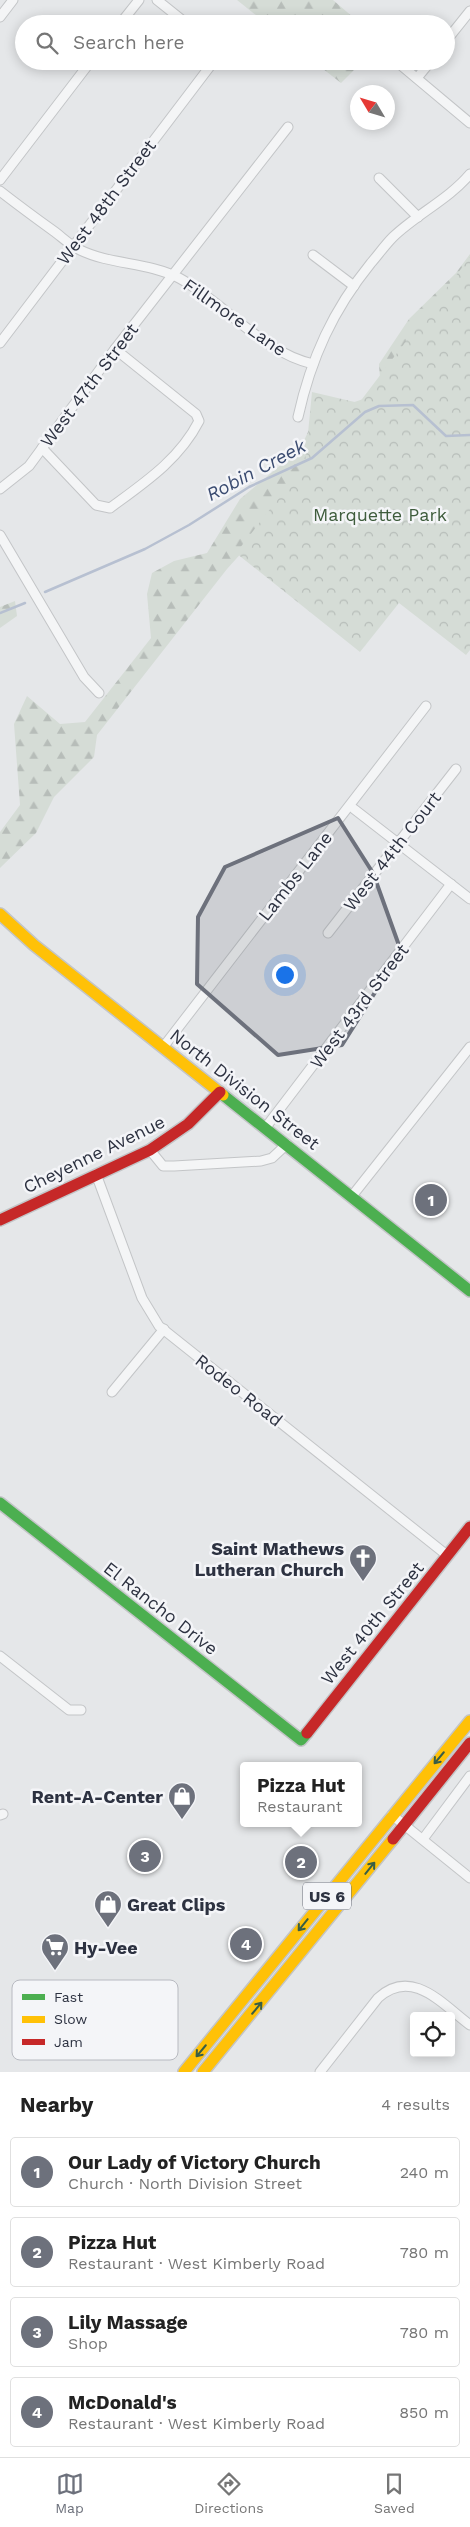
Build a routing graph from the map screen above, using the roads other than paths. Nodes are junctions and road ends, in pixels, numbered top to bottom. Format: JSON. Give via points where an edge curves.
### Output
{"nodes":[{"id":1,"x":13,"y":0,"type":"edge"},
{"id":2,"x":139,"y":0,"type":"edge"},
{"id":3,"x":157,"y":0,"type":"edge"},
{"id":4,"x":470,"y":11,"type":"edge"},
{"id":5,"x":127,"y":15,"type":"edge"},
{"id":6,"x":176,"y":15,"type":"edge"},
{"id":7,"x":0,"y":17,"type":"edge"},
{"id":8,"x":455,"y":30,"type":"edge"},
{"id":9,"x":84,"y":70,"type":"edge"},
{"id":10,"x":207,"y":70,"type":"edge"},
{"id":11,"x":407,"y":70,"type":"edge"},
{"id":12,"x":423,"y":70,"type":"edge"},
{"id":13,"x":417,"y":78,"type":"junction"},
{"id":14,"x":470,"y":123,"type":"edge"},
{"id":15,"x":288,"y":127,"type":"dead end"},
{"id":16,"x":470,"y":174,"type":"edge"},
{"id":17,"x":379,"y":178,"type":"dead end"},
{"id":18,"x":0,"y":180,"type":"edge"},
{"id":19,"x":0,"y":191,"type":"edge"},
{"id":20,"x":418,"y":217,"type":"junction"},
{"id":21,"x":73,"y":246,"type":"junction"},
{"id":22,"x":313,"y":255,"type":"dead end"},
{"id":23,"x":172,"y":275,"type":"junction"},
{"id":24,"x":354,"y":286,"type":"junction"},
{"id":25,"x":0,"y":344,"type":"edge"},
{"id":26,"x":115,"y":349,"type":"junction"},
{"id":27,"x":313,"y":364,"type":"junction"},
{"id":28,"x":298,"y":417,"type":"dead end"},
{"id":29,"x":42,"y":448,"type":"junction"},
{"id":30,"x":0,"y":489,"type":"edge"},
{"id":31,"x":0,"y":535,"type":"edge"},
{"id":32,"x":99,"y":693,"type":"dead end"},
{"id":33,"x":426,"y":706,"type":"dead end"},
{"id":34,"x":456,"y":769,"type":"dead end"},
{"id":35,"x":354,"y":809,"type":"dead end"},
{"id":36,"x":398,"y":843,"type":"junction"},
{"id":37,"x":451,"y":884,"type":"junction"},
{"id":38,"x":470,"y":899,"type":"edge"},
{"id":39,"x":0,"y":914,"type":"edge"},
{"id":40,"x":328,"y":933,"type":"dead end"},
{"id":41,"x":164,"y":1046,"type":"junction"},
{"id":42,"x":470,"y":1047,"type":"edge"},
{"id":43,"x":220,"y":1092,"type":"junction"},
{"id":44,"x":266,"y":1127,"type":"junction"},
{"id":45,"x":287,"y":1144,"type":"junction"},
{"id":46,"x":150,"y":1150,"type":"junction"},
{"id":47,"x":96,"y":1174,"type":"junction"},
{"id":48,"x":352,"y":1196,"type":"junction"},
{"id":49,"x":0,"y":1220,"type":"edge"},
{"id":50,"x":470,"y":1291,"type":"edge"},
{"id":51,"x":164,"y":1330,"type":"junction"},
{"id":52,"x":112,"y":1392,"type":"dead end"},
{"id":53,"x":0,"y":1503,"type":"edge"},
{"id":54,"x":470,"y":1527,"type":"edge"},
{"id":55,"x":448,"y":1556,"type":"junction"},
{"id":56,"x":0,"y":1656,"type":"edge"},
{"id":57,"x":81,"y":1710,"type":"dead end"},
{"id":58,"x":470,"y":1720,"type":"edge"},
{"id":59,"x":301,"y":1740,"type":"joint"},
{"id":60,"x":470,"y":1743,"type":"edge"},
{"id":61,"x":470,"y":1776,"type":"edge"},
{"id":62,"x":392,"y":1815,"type":"junction"},
{"id":63,"x":405,"y":1825,"type":"junction"},
{"id":64,"x":423,"y":1839,"type":"junction"},
{"id":65,"x":470,"y":1878,"type":"edge"},
{"id":66,"x":470,"y":2025,"type":"edge"},
{"id":67,"x":184,"y":2072,"type":"edge"},
{"id":68,"x":203,"y":2072,"type":"edge"},
{"id":69,"x":320,"y":2072,"type":"edge"}],
"edges":[{"from":1,"to":7,"type":"street"},
{"from":2,"to":5,"type":"street"},
{"from":3,"to":6,"type":"street"},
{"from":4,"to":8,"type":"street"},
{"from":9,"to":18,"type":"street"},
{"from":10,"to":21,"type":"street","name":"West 48th Street"},
{"from":11,"to":13,"type":"street"},
{"from":12,"to":13,"type":"street"},
{"from":13,"to":14,"type":"street"},
{"from":15,"to":23,"type":"street","name":"West 47th Street"},
{"from":16,"to":20,"type":"street"},
{"from":17,"to":20,"type":"street"},
{"from":19,"to":21,"type":"street","name":"Fillmore Lane"},
{"from":20,"to":24,"type":"street","via":[[393,237]]},
{"from":21,"to":23,"type":"street","name":"Fillmore Lane","via":[[90,254]]},
{"from":21,"to":25,"type":"street","name":"West 48th Street"},
{"from":22,"to":24,"type":"street"},
{"from":23,"to":26,"type":"street","name":"West 47th Street"},
{"from":23,"to":27,"type":"street","name":"Fillmore Lane","via":[[211,298],[240,323],[280,350]]},
{"from":24,"to":27,"type":"street","via":[[323,337]]},
{"from":26,"to":29,"type":"street","name":"West 47th Street"},
{"from":26,"to":29,"type":"street","via":[[196,414],[199,421],[170,461],[110,508],[96,505]]},
{"from":27,"to":28,"type":"street"},
{"from":29,"to":30,"type":"street","name":"West 47th Street","via":[[29,466]]},
{"from":31,"to":32,"type":"street","via":[[84,677]]},
{"from":33,"to":41,"type":"street","name":"Lambs Lane"},
{"from":34,"to":36,"type":"street","name":"West 44th Court"},
{"from":35,"to":36,"type":"street"},
{"from":36,"to":37,"type":"street"},
{"from":36,"to":40,"type":"street","name":"West 44th Court"},
{"from":37,"to":38,"type":"street"},
{"from":37,"to":44,"type":"street","name":"West 43rd Street"},
{"from":39,"to":41,"type":"main road","name":"North Division Street","via":[[34,945]]},
{"from":41,"to":43,"type":"main road","name":"North Division Street"},
{"from":42,"to":48,"type":"street"},
{"from":43,"to":44,"type":"main road","name":"North Division Street"},
{"from":43,"to":46,"type":"main road","name":"Cheyenne Avenue","via":[[174,1136]]},
{"from":44,"to":45,"type":"main road","name":"North Division Street"},
{"from":45,"to":46,"type":"street","via":[[272,1158],[261,1161],[174,1166],[163,1166]]},
{"from":45,"to":48,"type":"main road","name":"North Division Street"},
{"from":46,"to":47,"type":"main road","name":"Cheyenne Avenue"},
{"from":47,"to":49,"type":"main road","name":"Cheyenne Avenue"},
{"from":47,"to":51,"type":"street","name":"Rodeo Road","via":[[142,1298]]},
{"from":48,"to":50,"type":"main road","name":"North Division Street"},
{"from":51,"to":52,"type":"street"},
{"from":51,"to":55,"type":"street","name":"Rodeo Road"},
{"from":53,"to":59,"type":"main road","name":"El Rancho Drive"},
{"from":54,"to":55,"type":"main road","name":"West 40th Street"},
{"from":55,"to":59,"type":"main road","name":"West 40th Street"},
{"from":56,"to":57,"type":"street","via":[[69,1710]]},
{"from":58,"to":62,"type":"main road","number":"US 6","one_way":true},
{"from":60,"to":63,"type":"main road","number":"US 6"},
{"from":61,"to":64,"type":"street"},
{"from":62,"to":63,"type":"street"},
{"from":62,"to":67,"type":"main road","number":"US 6","one_way":true},
{"from":63,"to":64,"type":"street"},
{"from":68,"to":63,"type":"main road","number":"US 6","one_way":true},
{"from":64,"to":65,"type":"street"},
{"from":66,"to":69,"type":"street","via":[[421,1988],[399,1985],[389,1988]]}]}
